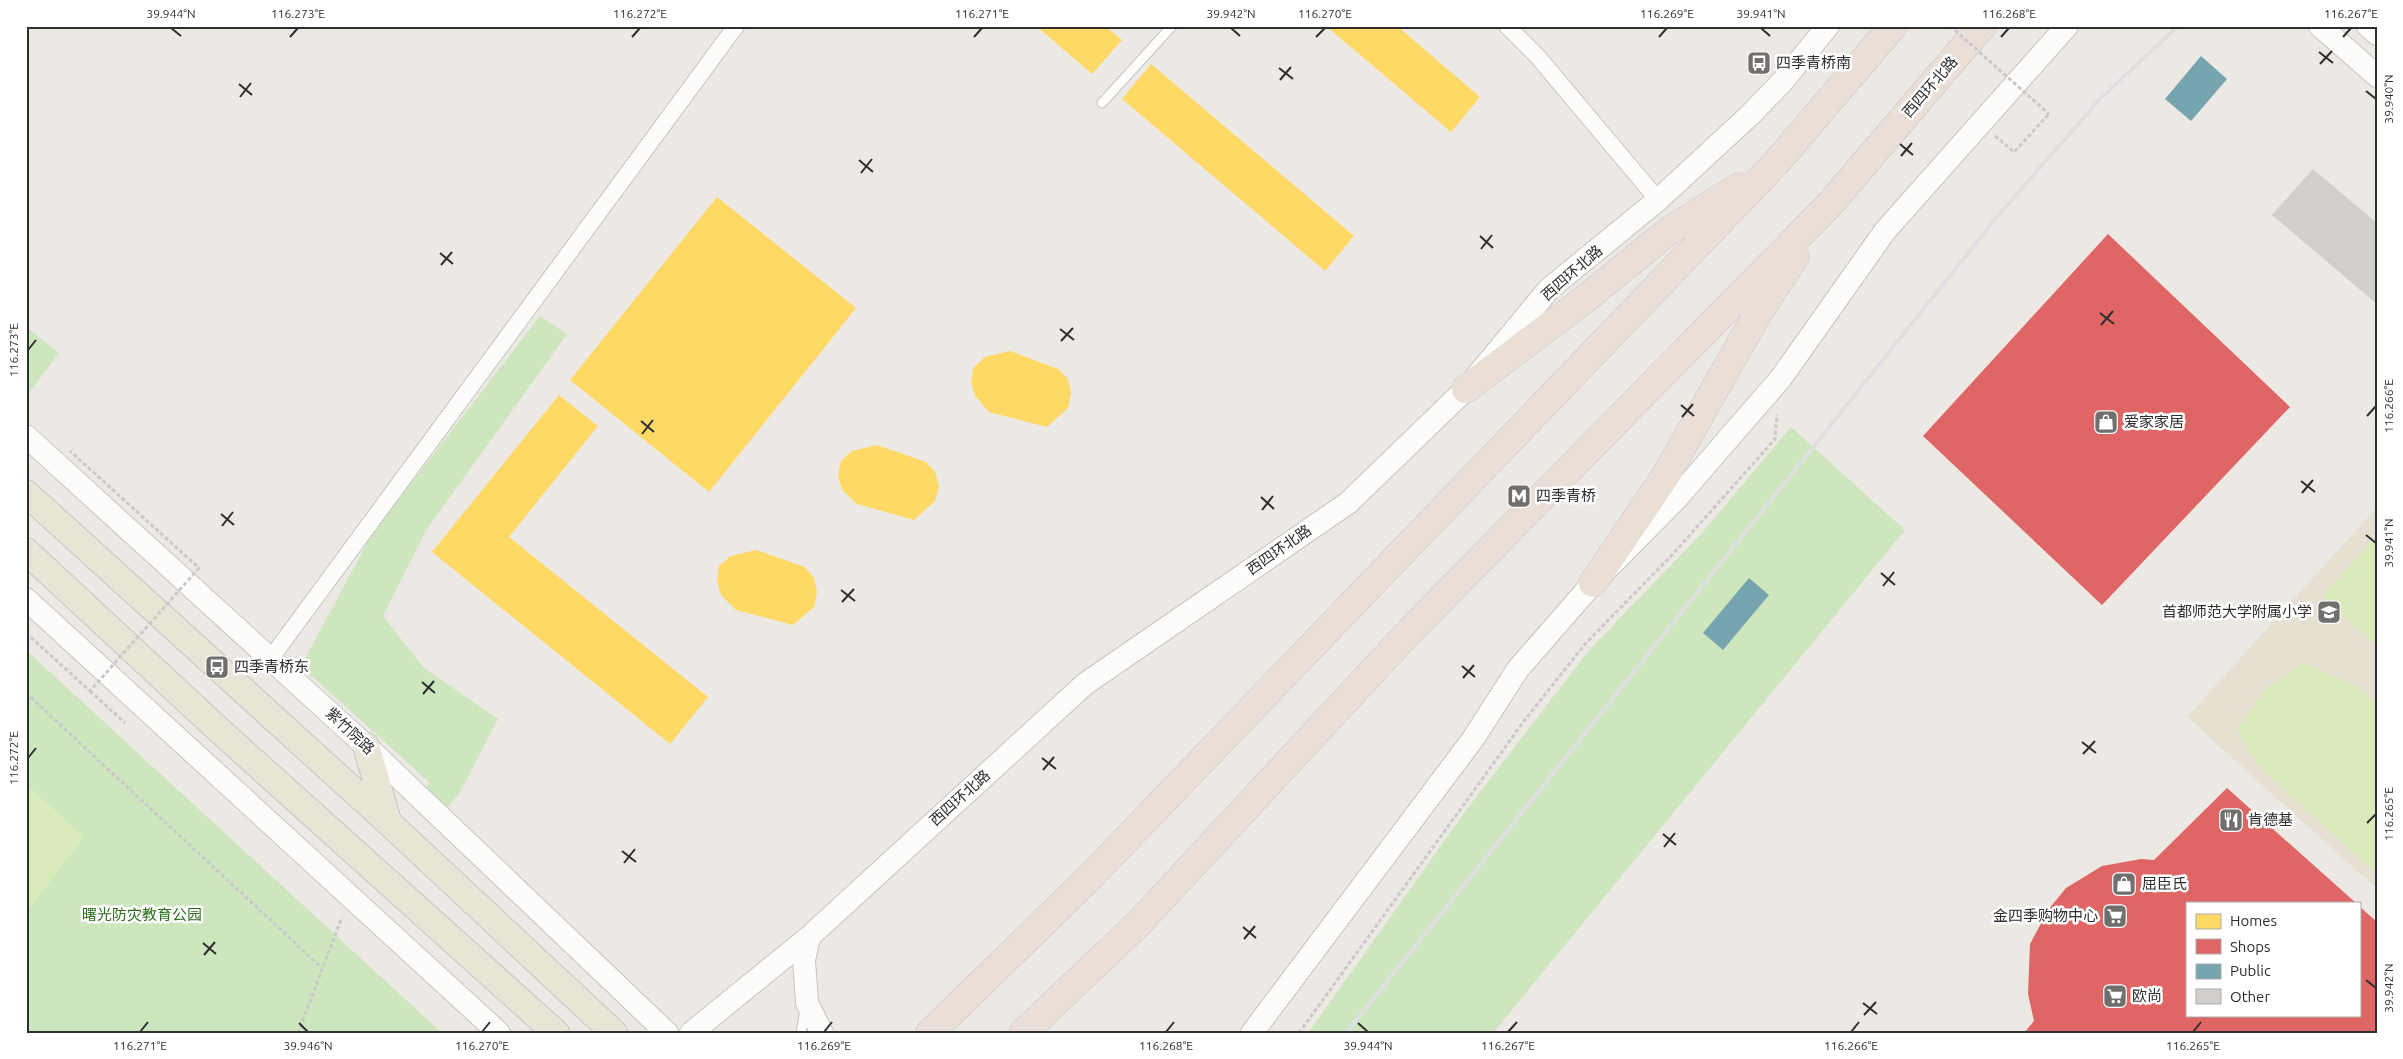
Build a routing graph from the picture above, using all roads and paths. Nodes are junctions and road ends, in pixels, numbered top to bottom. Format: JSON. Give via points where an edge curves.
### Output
{"nodes":[{"id":1,"x":736,"y":26,"type":"edge"},
{"id":2,"x":1172,"y":26,"type":"edge"},
{"id":3,"x":1507,"y":26,"type":"edge"},
{"id":4,"x":1828,"y":26,"type":"edge"},
{"id":5,"x":1893,"y":26,"type":"edge"},
{"id":6,"x":1950,"y":26,"type":"edge"},
{"id":7,"x":1982,"y":26,"type":"edge"},
{"id":8,"x":2067,"y":26,"type":"edge"},
{"id":9,"x":2320,"y":26,"type":"edge"},
{"id":10,"x":2368,"y":26,"type":"edge"},
{"id":11,"x":2377,"y":34,"type":"edge"},
{"id":12,"x":2377,"y":76,"type":"edge"},
{"id":13,"x":1102,"y":103,"type":"dead end"},
{"id":14,"x":2014,"y":152,"type":"dead end"},
{"id":15,"x":1776,"y":163,"type":"junction"},
{"id":16,"x":1658,"y":200,"type":"junction"},
{"id":17,"x":1829,"y":205,"type":"junction"},
{"id":18,"x":1781,"y":378,"type":"junction"},
{"id":19,"x":1466,"y":389,"type":"junction"},
{"id":20,"x":26,"y":436,"type":"edge"},
{"id":21,"x":70,"y":451,"type":"dead end"},
{"id":22,"x":26,"y":493,"type":"edge"},
{"id":23,"x":26,"y":551,"type":"edge"},
{"id":24,"x":1593,"y":583,"type":"junction"},
{"id":25,"x":26,"y":599,"type":"edge"},
{"id":26,"x":26,"y":633,"type":"edge"},
{"id":27,"x":271,"y":658,"type":"junction"},
{"id":28,"x":90,"y":691,"type":"junction"},
{"id":29,"x":26,"y":693,"type":"edge"},
{"id":30,"x":125,"y":723,"type":"dead end"},
{"id":31,"x":366,"y":746,"type":"junction"},
{"id":32,"x":388,"y":822,"type":"junction"},
{"id":33,"x":342,"y":916,"type":"dead end"},
{"id":34,"x":809,"y":937,"type":"junction"},
{"id":35,"x":322,"y":968,"type":"junction"},
{"id":36,"x":807,"y":1003,"type":"junction"},
{"id":37,"x":298,"y":1033,"type":"edge"},
{"id":38,"x":499,"y":1033,"type":"edge"},
{"id":39,"x":556,"y":1033,"type":"edge"},
{"id":40,"x":614,"y":1033,"type":"edge"},
{"id":41,"x":667,"y":1033,"type":"edge"},
{"id":42,"x":691,"y":1033,"type":"edge"},
{"id":43,"x":801,"y":1033,"type":"edge"},
{"id":44,"x":822,"y":1033,"type":"edge"},
{"id":45,"x":930,"y":1033,"type":"edge"},
{"id":46,"x":1023,"y":1033,"type":"edge"},
{"id":47,"x":1252,"y":1033,"type":"edge"},
{"id":48,"x":1299,"y":1033,"type":"edge"}],
"edges":[{"from":1,"to":27,"type":"street"},
{"from":2,"to":13,"type":"lane"},
{"from":3,"to":16,"type":"street","via":[[1538,56]]},
{"from":4,"to":16,"type":"street","name":"西四环北路","via":[[1763,102]]},
{"from":5,"to":15,"type":"highway"},
{"from":6,"to":14,"type":"path","bridge":true,"via":[[2049,114]]},
{"from":7,"to":17,"type":"highway","name":"西四环北路"},
{"from":8,"to":18,"type":"street","via":[[1885,231]]},
{"from":9,"to":12,"type":"street"},
{"from":10,"to":11,"type":"street"},
{"from":15,"to":19,"type":"highway","via":[[1670,230]]},
{"from":15,"to":45,"type":"highway","via":[[1090,877]]},
{"from":16,"to":19,"type":"street","name":"西四环北路","via":[[1549,289]]},
{"from":17,"to":24,"type":"highway","via":[[1758,313],[1666,475]]},
{"from":17,"to":46,"type":"highway","name":"西四环北路","via":[[1409,632],[1138,924]]},
{"from":18,"to":24,"type":"street","via":[[1677,498]]},
{"from":18,"to":48,"type":"path","via":[[1775,439],[1672,555],[1585,644],[1524,721]]},
{"from":19,"to":34,"type":"street","name":"西四环北路","via":[[1348,503],[1085,684]]},
{"from":20,"to":27,"type":"street","name":"紫竹院路"},
{"from":21,"to":28,"type":"path","bridge":true,"via":[[199,568]]},
{"from":22,"to":32,"type":"main road"},
{"from":23,"to":39,"type":"main road","via":[[220,731]]},
{"from":24,"to":47,"type":"street","via":[[1518,669],[1472,739]]},
{"from":25,"to":38,"type":"street"},
{"from":26,"to":28,"type":"path","bridge":true},
{"from":27,"to":31,"type":"street","name":"紫竹院路"},
{"from":28,"to":30,"type":"path"},
{"from":29,"to":35,"type":"path"},
{"from":31,"to":32,"type":"main road"},
{"from":31,"to":41,"type":"street","name":"紫竹院路"},
{"from":32,"to":40,"type":"main road"},
{"from":33,"to":35,"type":"path"},
{"from":34,"to":36,"type":"street","via":[[804,960]]},
{"from":34,"to":42,"type":"street","name":"西四环北路"},
{"from":35,"to":37,"type":"path"},
{"from":36,"to":43,"type":"lane"},
{"from":36,"to":44,"type":"street"}]}
